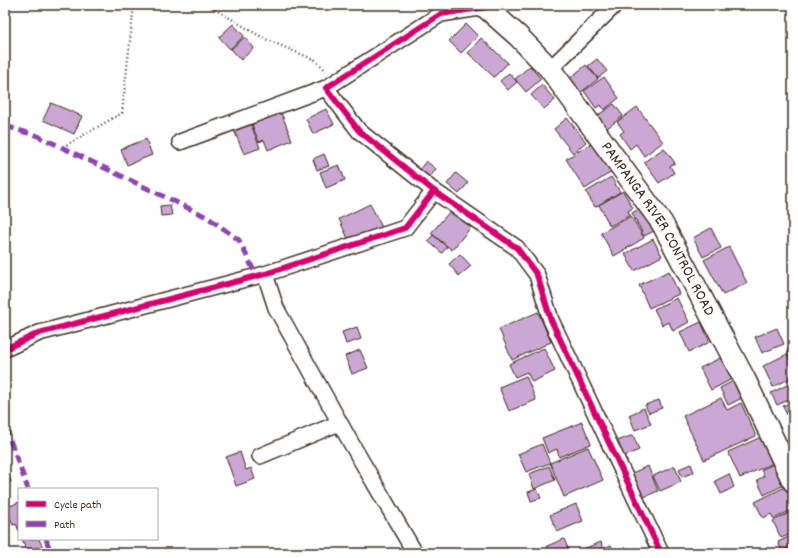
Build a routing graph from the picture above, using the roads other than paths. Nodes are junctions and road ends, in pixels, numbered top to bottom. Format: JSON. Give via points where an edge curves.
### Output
{"nodes":[{"id":1,"x":615,"y":5,"type":"edge"},
{"id":2,"x":484,"y":6,"type":"edge"},
{"id":3,"x":440,"y":10,"type":"edge"},
{"id":4,"x":550,"y":69,"type":"junction"},
{"id":5,"x":331,"y":85,"type":"junction"},
{"id":6,"x":180,"y":142,"type":"dead end"},
{"id":7,"x":434,"y":191,"type":"junction"},
{"id":8,"x":265,"y":274,"type":"junction"},
{"id":9,"x":5,"y":348,"type":"edge"},
{"id":10,"x":339,"y":423,"type":"junction"},
{"id":11,"x":260,"y":456,"type":"dead end"},
{"id":12,"x":793,"y":481,"type":"edge"},
{"id":13,"x":415,"y":553,"type":"edge"},
{"id":14,"x":662,"y":553,"type":"edge"}],
"edges":[{"from":1,"to":4,"type":"street"},
{"from":2,"to":3,"type":"street"},
{"from":2,"to":4,"type":"main road","name":"PAMPANGA RIVER CONTROL ROAD"},
{"from":3,"to":5,"type":"street"},
{"from":4,"to":12,"type":"main road","name":"PAMPANGA RIVER CONTROL ROAD","via":[[662,222],[745,380]]},
{"from":5,"to":6,"type":"street"},
{"from":5,"to":7,"type":"street","via":[[359,131]]},
{"from":7,"to":8,"type":"street","via":[[405,228]]},
{"from":7,"to":14,"type":"street","via":[[517,248],[537,275],[554,326]]},
{"from":8,"to":9,"type":"street","via":[[39,333]]},
{"from":8,"to":10,"type":"street","via":[[276,308]]},
{"from":10,"to":11,"type":"street"},
{"from":10,"to":13,"type":"street"}]}
